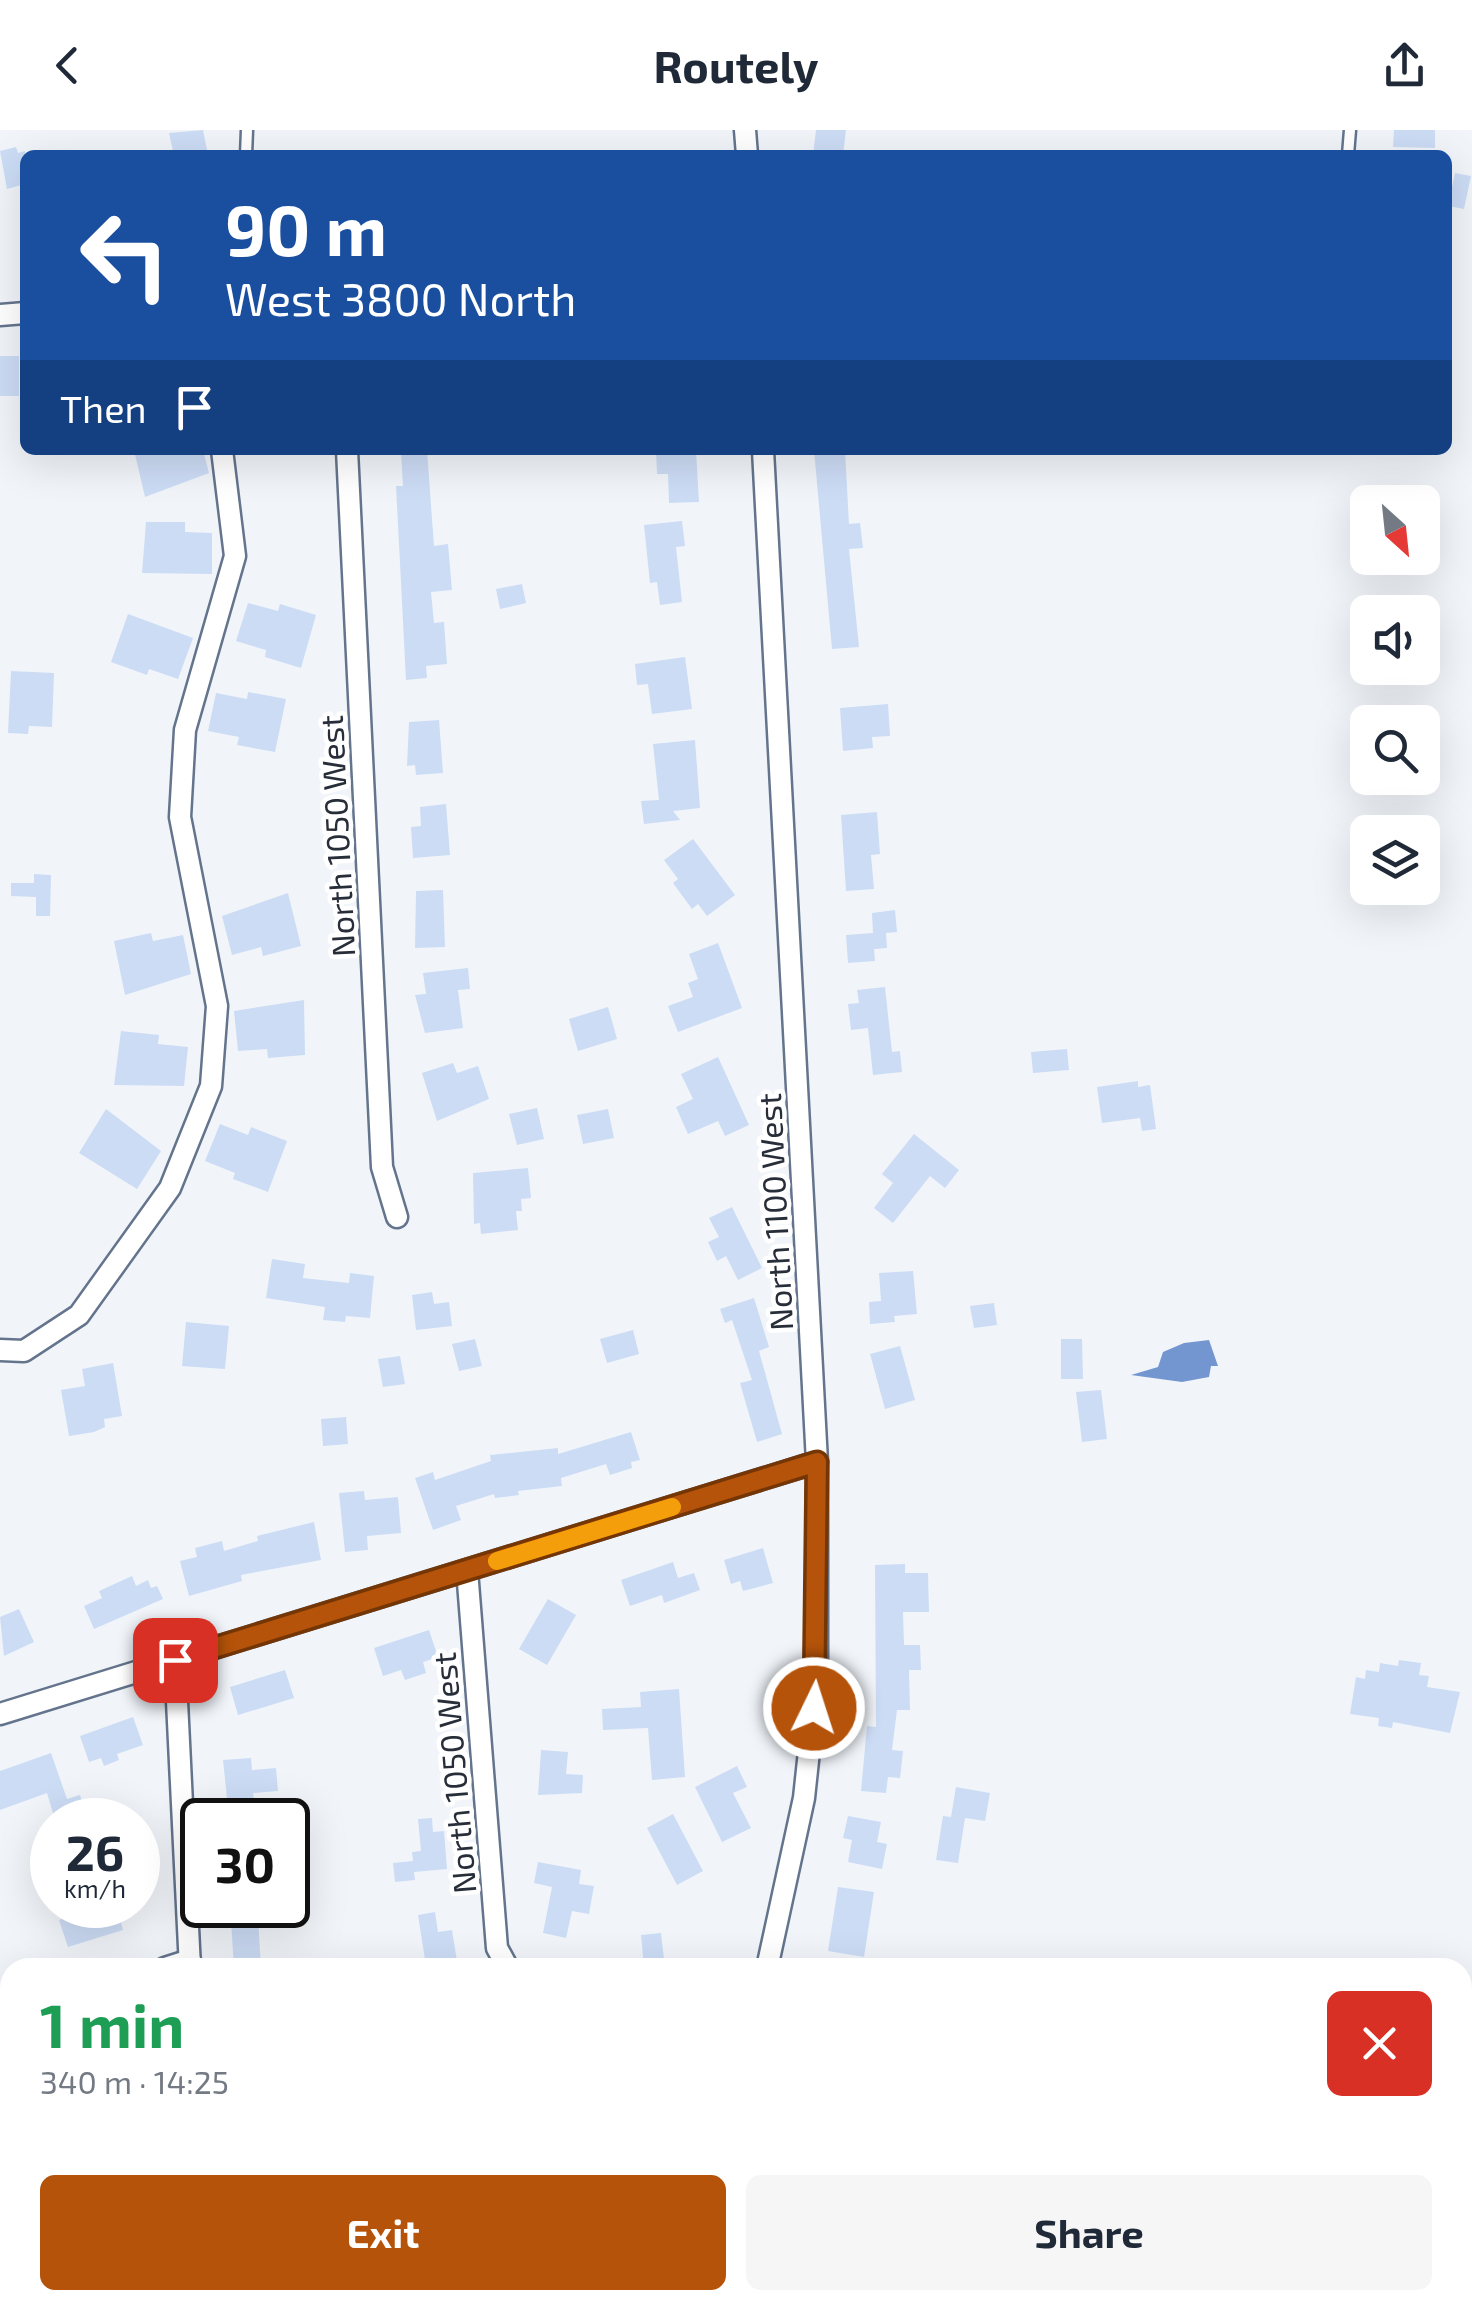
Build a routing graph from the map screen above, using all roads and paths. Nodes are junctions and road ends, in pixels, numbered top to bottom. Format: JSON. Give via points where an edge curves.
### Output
{"nodes":[{"id":1,"x":223,"y":455,"type":"edge"},
{"id":2,"x":347,"y":455,"type":"edge"},
{"id":3,"x":762,"y":455,"type":"edge"},
{"id":4,"x":397,"y":1217,"type":"dead end"},
{"id":5,"x":0,"y":1350,"type":"edge"},
{"id":6,"x":817,"y":1462,"type":"junction"},
{"id":7,"x":467,"y":1570,"type":"junction"},
{"id":8,"x":175,"y":1660,"type":"junction"},
{"id":9,"x":0,"y":1714,"type":"edge"},
{"id":10,"x":190,"y":1958,"type":"edge"},
{"id":11,"x":503,"y":1958,"type":"edge"},
{"id":12,"x":769,"y":1958,"type":"edge"}],
"edges":[{"from":1,"to":5,"type":"street","via":[[235,556],[185,730],[180,817],[217,1006],[211,1086],[170,1188],[79,1315],[24,1351]]},
{"from":2,"to":4,"type":"street","name":"North 1050 West","via":[[382,1166]]},
{"from":3,"to":6,"type":"street","name":"North 1100 West"},
{"from":6,"to":7,"type":"street"},
{"from":6,"to":12,"type":"street","name":"North 1100 West","via":[[817,1677],[804,1798]]},
{"from":7,"to":8,"type":"street"},
{"from":7,"to":11,"type":"street","name":"North 1050 West"},
{"from":8,"to":9,"type":"street"},
{"from":8,"to":10,"type":"street"}]}
